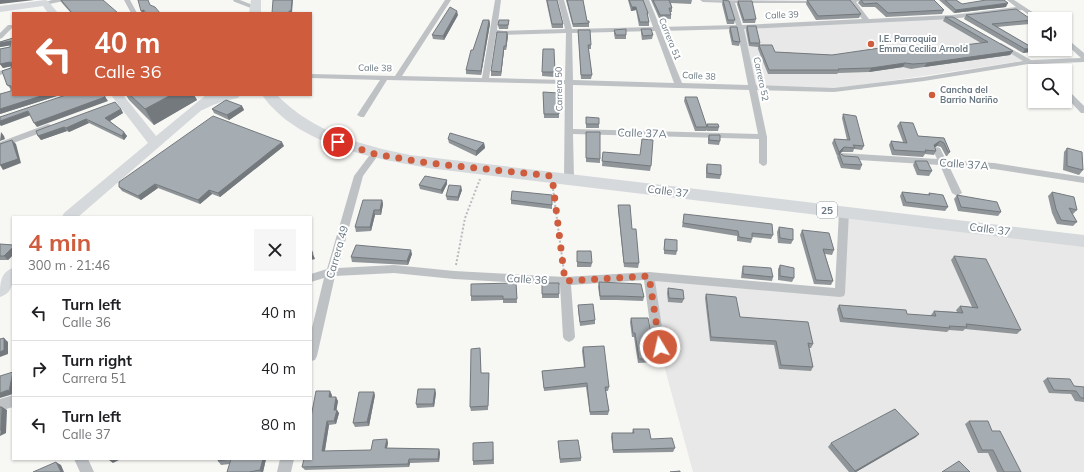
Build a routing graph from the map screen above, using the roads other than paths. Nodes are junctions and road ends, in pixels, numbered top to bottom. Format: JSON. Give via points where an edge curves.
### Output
{"nodes":[{"id":1,"x":65,"y":0,"type":"edge"},
{"id":2,"x":127,"y":0,"type":"edge"},
{"id":3,"x":235,"y":0,"type":"edge"},
{"id":4,"x":448,"y":0,"type":"edge"},
{"id":5,"x":498,"y":0,"type":"edge"},
{"id":6,"x":561,"y":0,"type":"edge"},
{"id":7,"x":646,"y":0,"type":"edge"},
{"id":8,"x":703,"y":0,"type":"edge"},
{"id":9,"x":851,"y":0,"type":"edge"},
{"id":10,"x":859,"y":0,"type":"edge"},
{"id":11,"x":1010,"y":0,"type":"edge"},
{"id":12,"x":732,"y":1,"type":"edge"},
{"id":13,"x":45,"y":3,"type":"junction"},
{"id":14,"x":256,"y":7,"type":"edge"},
{"id":15,"x":942,"y":8,"type":"edge"},
{"id":16,"x":1023,"y":8,"type":"junction"},
{"id":17,"x":0,"y":9,"type":"edge"},
{"id":18,"x":52,"y":12,"type":"edge"},
{"id":19,"x":133,"y":12,"type":"edge"},
{"id":20,"x":1029,"y":12,"type":"edge"},
{"id":21,"x":952,"y":16,"type":"junction"},
{"id":22,"x":868,"y":21,"type":"junction"},
{"id":23,"x":965,"y":24,"type":"edge"},
{"id":24,"x":11,"y":26,"type":"edge"},
{"id":25,"x":740,"y":27,"type":"junction"},
{"id":26,"x":0,"y":28,"type":"edge"},
{"id":27,"x":656,"y":28,"type":"junction"},
{"id":28,"x":493,"y":31,"type":"junction"},
{"id":29,"x":568,"y":32,"type":"junction"},
{"id":30,"x":0,"y":37,"type":"edge"},
{"id":31,"x":993,"y":40,"type":"edge"},
{"id":32,"x":1072,"y":46,"type":"edge"},
{"id":33,"x":1084,"y":57,"type":"edge"},
{"id":34,"x":1084,"y":60,"type":"edge"},
{"id":35,"x":1030,"y":62,"type":"junction"},
{"id":36,"x":1032,"y":64,"type":"edge"},
{"id":37,"x":12,"y":69,"type":"edge"},
{"id":38,"x":0,"y":73,"type":"edge"},
{"id":39,"x":312,"y":76,"type":"edge"},
{"id":40,"x":385,"y":78,"type":"junction"},
{"id":41,"x":397,"y":78,"type":"junction"},
{"id":42,"x":485,"y":80,"type":"junction"},
{"id":43,"x":568,"y":82,"type":"junction"},
{"id":44,"x":679,"y":84,"type":"junction"},
{"id":45,"x":753,"y":88,"type":"junction"},
{"id":46,"x":212,"y":96,"type":"edge"},
{"id":47,"x":229,"y":96,"type":"edge"},
{"id":48,"x":270,"y":96,"type":"edge"},
{"id":49,"x":1072,"y":99,"type":"edge"},
{"id":50,"x":118,"y":100,"type":"edge"},
{"id":51,"x":200,"y":107,"type":"junction"},
{"id":52,"x":1084,"y":110,"type":"edge"},
{"id":53,"x":361,"y":115,"type":"dead end"},
{"id":54,"x":57,"y":124,"type":"edge"},
{"id":55,"x":570,"y":131,"type":"junction"},
{"id":56,"x":762,"y":137,"type":"junction"},
{"id":57,"x":156,"y":144,"type":"junction"},
{"id":58,"x":0,"y":145,"type":"edge"},
{"id":59,"x":936,"y":150,"type":"edge"},
{"id":60,"x":375,"y":154,"type":"junction"},
{"id":61,"x":842,"y":156,"type":"edge"},
{"id":62,"x":763,"y":163,"type":"dead end"},
{"id":63,"x":942,"y":163,"type":"junction"},
{"id":64,"x":569,"y":179,"type":"junction"},
{"id":65,"x":1084,"y":180,"type":"edge"},
{"id":66,"x":957,"y":193,"type":"dead end"},
{"id":67,"x":844,"y":212,"type":"junction"},
{"id":68,"x":70,"y":216,"type":"edge"},
{"id":69,"x":1084,"y":240,"type":"edge"},
{"id":70,"x":331,"y":272,"type":"junction"},
{"id":71,"x":12,"y":274,"type":"edge"},
{"id":72,"x":0,"y":275,"type":"edge"},
{"id":73,"x":12,"y":275,"type":"edge"},
{"id":74,"x":649,"y":276,"type":"junction"},
{"id":75,"x":312,"y":278,"type":"edge"},
{"id":76,"x":565,"y":281,"type":"junction"},
{"id":77,"x":0,"y":291,"type":"edge"},
{"id":78,"x":569,"y":337,"type":"dead end"},
{"id":79,"x":660,"y":347,"type":"dead end"},
{"id":80,"x":312,"y":352,"type":"edge"},
{"id":81,"x":12,"y":401,"type":"edge"},
{"id":82,"x":0,"y":405,"type":"edge"},
{"id":83,"x":81,"y":460,"type":"edge"},
{"id":84,"x":287,"y":460,"type":"edge"},
{"id":85,"x":87,"y":472,"type":"edge"},
{"id":86,"x":284,"y":472,"type":"edge"}],
"edges":[{"from":1,"to":13,"type":"street"},
{"from":2,"to":19,"type":"street"},
{"from":3,"to":14,"type":"lane"},
{"from":4,"to":41,"type":"street"},
{"from":5,"to":28,"type":"street"},
{"from":6,"to":29,"type":"street","name":"Carrera 50"},
{"from":7,"to":27,"type":"street","name":"Carrera 51"},
{"from":8,"to":12,"type":"street"},
{"from":9,"to":10,"type":"street"},
{"from":9,"to":12,"type":"street"},
{"from":9,"to":22,"type":"street"},
{"from":11,"to":16,"type":"street"},
{"from":12,"to":25,"type":"street","name":"Carrera 52"},
{"from":13,"to":17,"type":"main road"},
{"from":13,"to":18,"type":"main road"},
{"from":15,"to":21,"type":"street"},
{"from":16,"to":20,"type":"street"},
{"from":16,"to":21,"type":"street","name":"Calle 39"},
{"from":21,"to":22,"type":"street","name":"Calle 39"},
{"from":21,"to":23,"type":"street"},
{"from":22,"to":25,"type":"street","name":"Calle 39"},
{"from":24,"to":26,"type":"street"},
{"from":24,"to":30,"type":"street"},
{"from":25,"to":27,"type":"street","name":"Calle 39"},
{"from":25,"to":45,"type":"street","name":"Carrera 52"},
{"from":27,"to":29,"type":"street","name":"Calle 39"},
{"from":27,"to":44,"type":"street","name":"Carrera 51"},
{"from":28,"to":29,"type":"street","name":"Calle 39"},
{"from":28,"to":42,"type":"street"},
{"from":29,"to":43,"type":"street","name":"Carrera 50"},
{"from":31,"to":35,"type":"street"},
{"from":32,"to":33,"type":"street"},
{"from":34,"to":35,"type":"street","name":"Calle 38"},
{"from":35,"to":36,"type":"street"},
{"from":35,"to":45,"type":"street","name":"Calle 38","via":[[834,90]]},
{"from":37,"to":38,"type":"street"},
{"from":39,"to":40,"type":"street","name":"Calle 38"},
{"from":40,"to":41,"type":"street","name":"Calle 38"},
{"from":40,"to":53,"type":"street"},
{"from":41,"to":42,"type":"street","name":"Calle 38"},
{"from":42,"to":43,"type":"street","name":"Calle 38"},
{"from":43,"to":44,"type":"street","name":"Calle 38"},
{"from":43,"to":55,"type":"street","name":"Carrera 50"},
{"from":44,"to":45,"type":"street","name":"Calle 38"},
{"from":45,"to":56,"type":"street","name":"Carrera 52"},
{"from":46,"to":51,"type":"main road"},
{"from":47,"to":51,"type":"main road","via":[[210,101]]},
{"from":48,"to":60,"type":"main road","name":"Calle 37","number":"25","via":[[293,118],[326,138]]},
{"from":49,"to":52,"type":"street"},
{"from":50,"to":57,"type":"main road"},
{"from":51,"to":57,"type":"main road"},
{"from":54,"to":58,"type":"street"},
{"from":55,"to":56,"type":"street","name":"Calle 37A"},
{"from":55,"to":64,"type":"street","name":"Carrera 50"},
{"from":56,"to":62,"type":"street","name":"Carrera 52"},
{"from":57,"to":68,"type":"main road"},
{"from":59,"to":63,"type":"street"},
{"from":60,"to":64,"type":"main road","name":"Calle 37","number":"25","via":[[428,163]]},
{"from":60,"to":70,"type":"street","name":"Carrera 49","via":[[359,176]]},
{"from":61,"to":63,"type":"street","name":"Calle 37A"},
{"from":63,"to":65,"type":"street","name":"Calle 37A","via":[[994,166]]},
{"from":63,"to":66,"type":"street"},
{"from":64,"to":67,"type":"main road","name":"Calle 37","number":"25"},
{"from":67,"to":69,"type":"main road","name":"Calle 37","number":"25"},
{"from":67,"to":74,"type":"street","name":"Calle 36","via":[[840,293]]},
{"from":70,"to":75,"type":"street","name":"Calle 36"},
{"from":70,"to":76,"type":"street","name":"Calle 36","via":[[394,269]]},
{"from":70,"to":80,"type":"street","name":"Carrera 49"},
{"from":71,"to":72,"type":"street"},
{"from":73,"to":77,"type":"main road"},
{"from":74,"to":76,"type":"street","name":"Calle 36"},
{"from":74,"to":79,"type":"street"},
{"from":76,"to":78,"type":"street"},
{"from":81,"to":82,"type":"street"},
{"from":83,"to":85,"type":"street"},
{"from":84,"to":86,"type":"street"}]}
